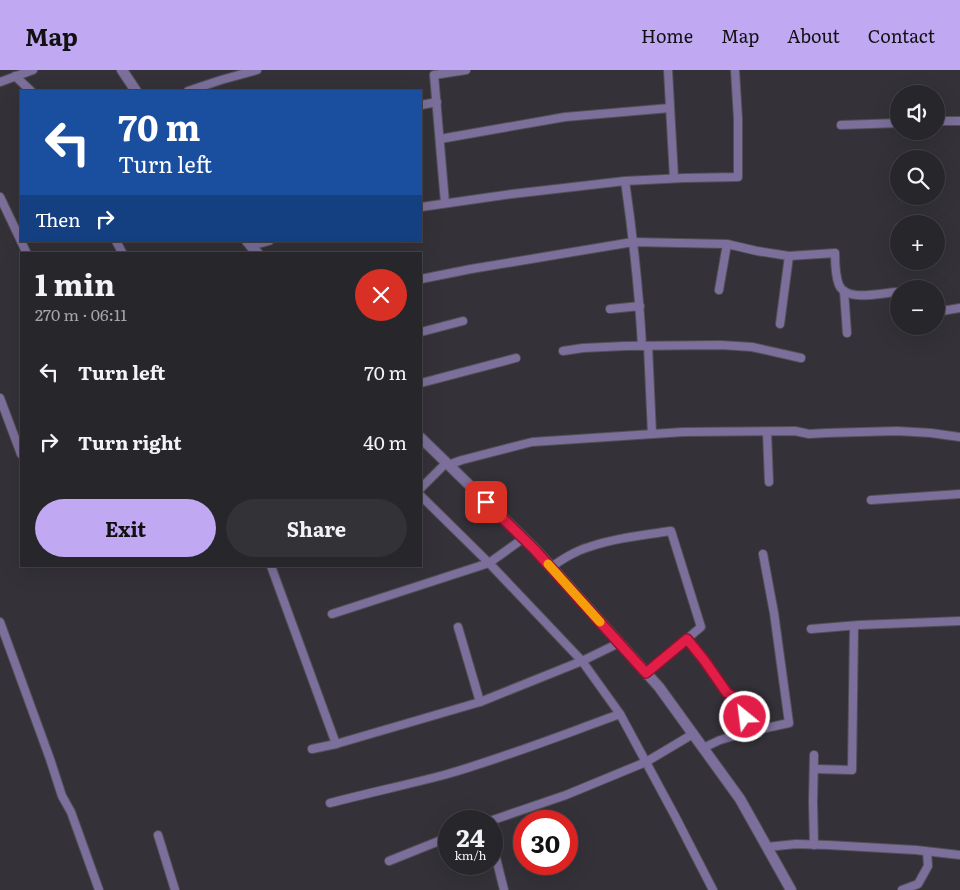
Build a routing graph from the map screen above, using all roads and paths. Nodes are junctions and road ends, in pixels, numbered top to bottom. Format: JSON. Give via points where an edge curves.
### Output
{"nodes":[{"id":1,"x":33,"y":70,"type":"edge"},
{"id":2,"x":122,"y":70,"type":"edge"},
{"id":3,"x":257,"y":70,"type":"edge"},
{"id":4,"x":466,"y":70,"type":"edge"},
{"id":5,"x":668,"y":70,"type":"edge"},
{"id":6,"x":735,"y":70,"type":"edge"},
{"id":7,"x":15,"y":76,"type":"junction"},
{"id":8,"x":0,"y":82,"type":"edge"},
{"id":9,"x":30,"y":90,"type":"edge"},
{"id":10,"x":135,"y":90,"type":"edge"},
{"id":11,"x":191,"y":90,"type":"edge"},
{"id":12,"x":436,"y":102,"type":"junction"},
{"id":13,"x":422,"y":106,"type":"edge"},
{"id":14,"x":670,"y":108,"type":"junction"},
{"id":15,"x":960,"y":120,"type":"edge"},
{"id":16,"x":945,"y":121,"type":"edge"},
{"id":17,"x":890,"y":123,"type":"edge"},
{"id":18,"x":841,"y":125,"type":"dead end"},
{"id":19,"x":440,"y":139,"type":"junction"},
{"id":20,"x":674,"y":178,"type":"junction"},
{"id":21,"x":625,"y":181,"type":"junction"},
{"id":22,"x":0,"y":196,"type":"edge"},
{"id":23,"x":445,"y":203,"type":"junction"},
{"id":24,"x":422,"y":207,"type":"edge"},
{"id":25,"x":20,"y":239,"type":"edge"},
{"id":26,"x":633,"y":242,"type":"junction"},
{"id":27,"x":727,"y":244,"type":"junction"},
{"id":28,"x":788,"y":256,"type":"junction"},
{"id":29,"x":422,"y":279,"type":"edge"},
{"id":30,"x":719,"y":290,"type":"dead end"},
{"id":31,"x":844,"y":291,"type":"junction"},
{"id":32,"x":890,"y":293,"type":"edge"},
{"id":33,"x":640,"y":306,"type":"junction"},
{"id":34,"x":610,"y":308,"type":"dead end"},
{"id":35,"x":960,"y":308,"type":"edge"},
{"id":36,"x":945,"y":310,"type":"edge"},
{"id":37,"x":463,"y":321,"type":"dead end"},
{"id":38,"x":780,"y":324,"type":"dead end"},
{"id":39,"x":422,"y":332,"type":"edge"},
{"id":40,"x":847,"y":333,"type":"dead end"},
{"id":41,"x":645,"y":346,"type":"junction"},
{"id":42,"x":562,"y":351,"type":"dead end"},
{"id":43,"x":516,"y":358,"type":"dead end"},
{"id":44,"x":801,"y":358,"type":"dead end"},
{"id":45,"x":422,"y":383,"type":"edge"},
{"id":46,"x":0,"y":398,"type":"edge"},
{"id":47,"x":767,"y":432,"type":"junction"},
{"id":48,"x":652,"y":434,"type":"junction"},
{"id":49,"x":960,"y":437,"type":"edge"},
{"id":50,"x":422,"y":439,"type":"edge"},
{"id":51,"x":20,"y":451,"type":"edge"},
{"id":52,"x":447,"y":464,"type":"junction"},
{"id":53,"x":770,"y":482,"type":"dead end"},
{"id":54,"x":422,"y":487,"type":"edge"},
{"id":55,"x":960,"y":494,"type":"edge"},
{"id":56,"x":422,"y":497,"type":"edge"},
{"id":57,"x":871,"y":500,"type":"dead end"},
{"id":58,"x":524,"y":538,"type":"junction"},
{"id":59,"x":763,"y":554,"type":"dead end"},
{"id":60,"x":489,"y":563,"type":"junction"},
{"id":61,"x":272,"y":567,"type":"edge"},
{"id":62,"x":551,"y":567,"type":"junction"},
{"id":63,"x":332,"y":614,"type":"dead end"},
{"id":64,"x":960,"y":621,"type":"edge"},
{"id":65,"x":0,"y":622,"type":"edge"},
{"id":66,"x":854,"y":626,"type":"junction"},
{"id":67,"x":458,"y":627,"type":"dead end"},
{"id":68,"x":811,"y":630,"type":"dead end"},
{"id":69,"x":687,"y":639,"type":"junction"},
{"id":70,"x":619,"y":643,"type":"junction"},
{"id":71,"x":582,"y":661,"type":"junction"},
{"id":72,"x":646,"y":673,"type":"junction"},
{"id":73,"x":480,"y":702,"type":"junction"},
{"id":74,"x":620,"y":714,"type":"junction"},
{"id":75,"x":748,"y":732,"type":"junction"},
{"id":76,"x":693,"y":734,"type":"junction"},
{"id":77,"x":336,"y":744,"type":"junction"},
{"id":78,"x":703,"y":748,"type":"junction"},
{"id":79,"x":312,"y":749,"type":"dead end"},
{"id":80,"x":814,"y":755,"type":"dead end"},
{"id":81,"x":646,"y":762,"type":"junction"},
{"id":82,"x":814,"y":769,"type":"junction"},
{"id":83,"x":330,"y":804,"type":"dead end"},
{"id":84,"x":503,"y":817,"type":"edge"},
{"id":85,"x":158,"y":835,"type":"dead end"},
{"id":86,"x":438,"y":841,"type":"edge"},
{"id":87,"x":814,"y":845,"type":"junction"},
{"id":88,"x":767,"y":847,"type":"junction"},
{"id":89,"x":927,"y":852,"type":"junction"},
{"id":90,"x":960,"y":855,"type":"edge"},
{"id":91,"x":389,"y":861,"type":"dead end"},
{"id":92,"x":500,"y":875,"type":"edge"},
{"id":93,"x":99,"y":890,"type":"edge"},
{"id":94,"x":175,"y":890,"type":"edge"},
{"id":95,"x":504,"y":890,"type":"edge"},
{"id":96,"x":713,"y":890,"type":"edge"},
{"id":97,"x":791,"y":890,"type":"edge"},
{"id":98,"x":902,"y":890,"type":"edge"}],
"edges":[{"from":1,"to":7,"type":"street"},
{"from":2,"to":10,"type":"street"},
{"from":3,"to":11,"type":"street"},
{"from":4,"to":12,"type":"street","via":[[434,75]]},
{"from":5,"to":14,"type":"street"},
{"from":6,"to":20,"type":"street","via":[[738,178]]},
{"from":7,"to":8,"type":"street"},
{"from":7,"to":9,"type":"street"},
{"from":12,"to":13,"type":"street"},
{"from":12,"to":19,"type":"street"},
{"from":14,"to":19,"type":"street","via":[[565,117]]},
{"from":14,"to":20,"type":"street"},
{"from":15,"to":16,"type":"street"},
{"from":17,"to":18,"type":"street"},
{"from":19,"to":23,"type":"street"},
{"from":20,"to":21,"type":"street"},
{"from":21,"to":23,"type":"street"},
{"from":21,"to":26,"type":"street"},
{"from":22,"to":25,"type":"street"},
{"from":23,"to":24,"type":"street"},
{"from":26,"to":27,"type":"street"},
{"from":26,"to":29,"type":"street"},
{"from":26,"to":33,"type":"street"},
{"from":27,"to":28,"type":"street"},
{"from":27,"to":30,"type":"street"},
{"from":28,"to":31,"type":"street","via":[[834,253],[838,283]]},
{"from":28,"to":38,"type":"street"},
{"from":31,"to":32,"type":"street","via":[[856,295]]},
{"from":31,"to":40,"type":"street"},
{"from":33,"to":34,"type":"street"},
{"from":33,"to":41,"type":"street"},
{"from":35,"to":36,"type":"street"},
{"from":37,"to":39,"type":"street"},
{"from":41,"to":42,"type":"street"},
{"from":41,"to":44,"type":"street","via":[[752,347]]},
{"from":41,"to":48,"type":"street"},
{"from":43,"to":45,"type":"street"},
{"from":46,"to":51,"type":"street"},
{"from":47,"to":48,"type":"street"},
{"from":47,"to":49,"type":"street","via":[[897,431]]},
{"from":47,"to":53,"type":"street"},
{"from":48,"to":52,"type":"street","via":[[532,442]]},
{"from":50,"to":52,"type":"street"},
{"from":52,"to":54,"type":"street"},
{"from":52,"to":58,"type":"street"},
{"from":55,"to":57,"type":"street"},
{"from":56,"to":60,"type":"street"},
{"from":58,"to":60,"type":"street"},
{"from":58,"to":62,"type":"street"},
{"from":59,"to":75,"type":"street","via":[[788,723]]},
{"from":60,"to":63,"type":"street"},
{"from":60,"to":71,"type":"street"},
{"from":61,"to":77,"type":"street"},
{"from":62,"to":69,"type":"street","via":[[588,547],[671,531],[701,627]]},
{"from":62,"to":70,"type":"street"},
{"from":64,"to":66,"type":"street"},
{"from":65,"to":93,"type":"street"},
{"from":66,"to":68,"type":"street"},
{"from":66,"to":82,"type":"street","via":[[852,770]]},
{"from":67,"to":73,"type":"street"},
{"from":69,"to":72,"type":"street"},
{"from":69,"to":75,"type":"street","via":[[727,693],[742,702]]},
{"from":70,"to":71,"type":"street"},
{"from":70,"to":72,"type":"street"},
{"from":71,"to":73,"type":"street"},
{"from":71,"to":74,"type":"street"},
{"from":72,"to":76,"type":"street"},
{"from":73,"to":77,"type":"street"},
{"from":74,"to":81,"type":"street"},
{"from":74,"to":83,"type":"street","via":[[518,752]]},
{"from":75,"to":78,"type":"street"},
{"from":76,"to":78,"type":"street"},
{"from":76,"to":81,"type":"street"},
{"from":77,"to":79,"type":"street"},
{"from":78,"to":88,"type":"street","via":[[740,799]]},
{"from":80,"to":82,"type":"street"},
{"from":81,"to":84,"type":"street"},
{"from":81,"to":96,"type":"street"},
{"from":82,"to":87,"type":"street"},
{"from":85,"to":94,"type":"street"},
{"from":86,"to":91,"type":"street"},
{"from":87,"to":88,"type":"street"},
{"from":87,"to":89,"type":"street"},
{"from":88,"to":97,"type":"street"},
{"from":89,"to":90,"type":"street"},
{"from":89,"to":98,"type":"street","via":[[928,866],[918,884]]},
{"from":92,"to":95,"type":"street"}]}
